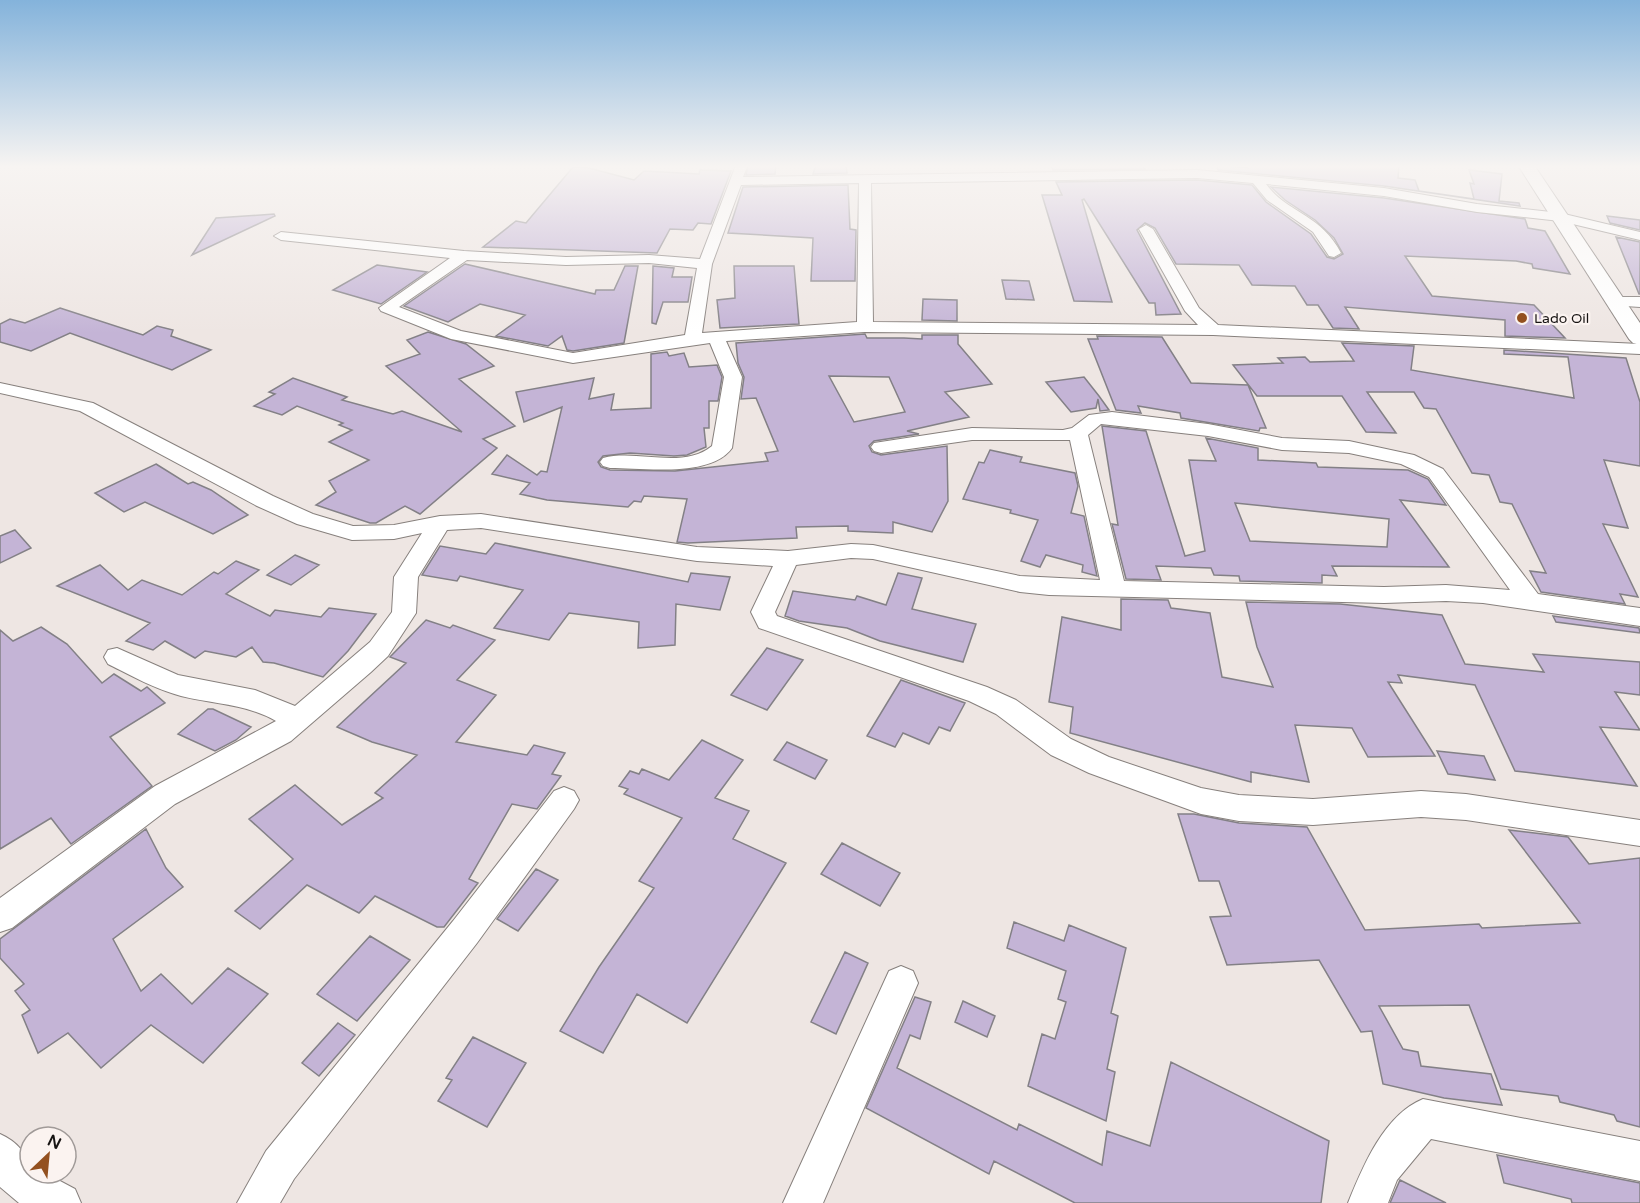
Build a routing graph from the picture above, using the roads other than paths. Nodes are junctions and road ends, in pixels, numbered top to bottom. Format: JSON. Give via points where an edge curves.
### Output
{"nodes":[{"id":1,"x":721,"y":221,"type":"edge"},
{"id":2,"x":865,"y":221,"type":"edge"},
{"id":3,"x":1308,"y":221,"type":"edge"},
{"id":4,"x":1563,"y":221,"type":"edge"},
{"id":5,"x":1577,"y":221,"type":"edge"},
{"id":6,"x":1146,"y":229,"type":"dead end"},
{"id":7,"x":282,"y":236,"type":"dead end"},
{"id":8,"x":1640,"y":236,"type":"edge"},
{"id":9,"x":1334,"y":253,"type":"dead end"},
{"id":10,"x":464,"y":255,"type":"junction"},
{"id":11,"x":705,"y":264,"type":"junction"},
{"id":12,"x":1640,"y":302,"type":"edge"},
{"id":13,"x":1626,"y":310,"type":"edge"},
{"id":14,"x":865,"y":327,"type":"junction"},
{"id":15,"x":1213,"y":330,"type":"junction"},
{"id":16,"x":693,"y":339,"type":"junction"},
{"id":17,"x":717,"y":339,"type":"junction"},
{"id":18,"x":1640,"y":339,"type":"edge"},
{"id":19,"x":1640,"y":349,"type":"edge"},
{"id":20,"x":0,"y":388,"type":"edge"},
{"id":21,"x":1078,"y":433,"type":"junction"},
{"id":22,"x":881,"y":447,"type":"dead end"},
{"id":23,"x":610,"y":462,"type":"dead end"},
{"id":24,"x":440,"y":523,"type":"junction"},
{"id":25,"x":788,"y":559,"type":"junction"},
{"id":26,"x":1114,"y":589,"type":"junction"},
{"id":27,"x":1530,"y":601,"type":"junction"},
{"id":28,"x":1640,"y":617,"type":"edge"},
{"id":29,"x":117,"y":657,"type":"dead end"},
{"id":30,"x":297,"y":721,"type":"junction"},
{"id":31,"x":564,"y":800,"type":"dead end"},
{"id":32,"x":1640,"y":833,"type":"edge"},
{"id":33,"x":0,"y":917,"type":"edge"},
{"id":34,"x":901,"y":983,"type":"dead end"},
{"id":35,"x":0,"y":1154,"type":"edge"},
{"id":36,"x":1640,"y":1161,"type":"edge"},
{"id":37,"x":61,"y":1203,"type":"edge"},
{"id":38,"x":257,"y":1203,"type":"edge"},
{"id":39,"x":803,"y":1203,"type":"edge"},
{"id":40,"x":1368,"y":1203,"type":"edge"}],
"edges":[{"from":1,"to":11,"type":"street"},
{"from":2,"to":14,"type":"street"},
{"from":3,"to":9,"type":"street","via":[[1329,240]]},
{"from":4,"to":13,"type":"main road"},
{"from":5,"to":8,"type":"street"},
{"from":6,"to":15,"type":"street","via":[[1193,311]]},
{"from":7,"to":10,"type":"street"},
{"from":10,"to":11,"type":"street"},
{"from":10,"to":16,"type":"street","via":[[387,308],[457,335],[573,358]]},
{"from":11,"to":16,"type":"street"},
{"from":12,"to":13,"type":"street"},
{"from":13,"to":18,"type":"main road"},
{"from":14,"to":15,"type":"street"},
{"from":14,"to":17,"type":"street"},
{"from":15,"to":19,"type":"street"},
{"from":16,"to":17,"type":"street"},
{"from":17,"to":23,"type":"street","via":[[733,376],[722,448],[717,454],[697,461]]},
{"from":20,"to":24,"type":"street","via":[[86,407],[305,519],[352,533],[394,532]]},
{"from":21,"to":22,"type":"street","via":[[1046,437],[972,434]]},
{"from":21,"to":26,"type":"street"},
{"from":21,"to":27,"type":"street","via":[[1096,419],[1112,418],[1282,444],[1349,447],[1407,459],[1436,473]]},
{"from":24,"to":25,"type":"street","via":[[496,522],[661,550]]},
{"from":24,"to":30,"type":"street","via":[[406,578],[404,613],[379,649]]},
{"from":25,"to":26,"type":"street","via":[[873,552],[1020,584]]},
{"from":25,"to":32,"type":"street","via":[[763,612],[768,622],[978,694],[1006,707],[1061,747],[1201,801],[1239,808],[1313,812],[1421,804],[1466,807]]},
{"from":26,"to":27,"type":"street","via":[[1446,593]]},
{"from":27,"to":28,"type":"street"},
{"from":29,"to":30,"type":"street","via":[[163,681],[246,696],[284,711]]},
{"from":30,"to":33,"type":"street","via":[[165,795]]},
{"from":31,"to":38,"type":"street","via":[[280,1165]]},
{"from":34,"to":39,"type":"street"},
{"from":35,"to":37,"type":"street","via":[[7,1168],[36,1192]]},
{"from":36,"to":40,"type":"street","via":[[1423,1118],[1382,1167]]}]}
